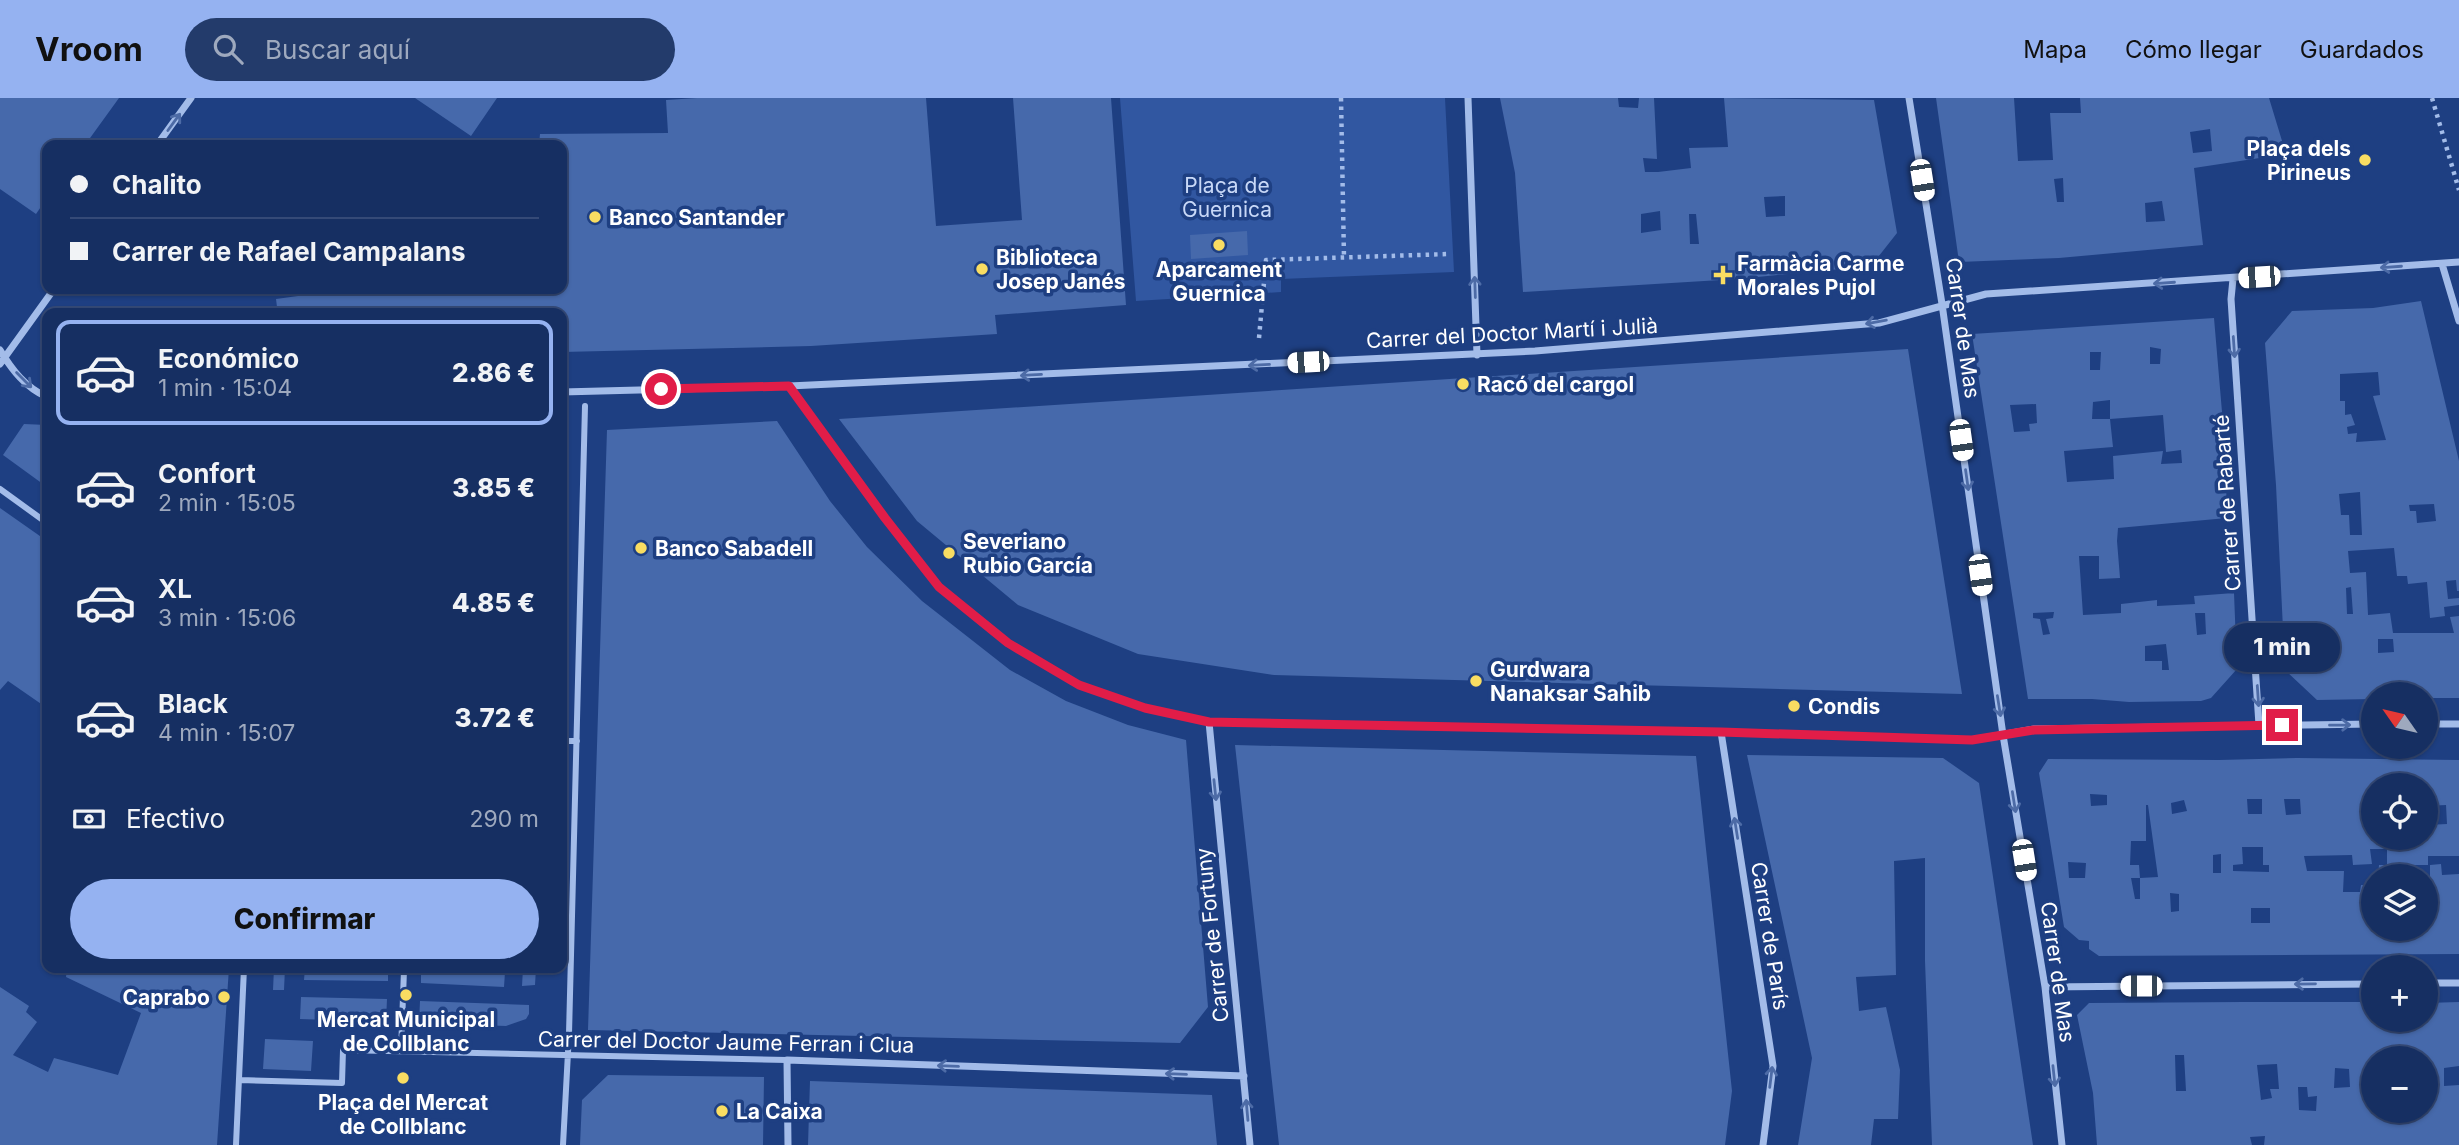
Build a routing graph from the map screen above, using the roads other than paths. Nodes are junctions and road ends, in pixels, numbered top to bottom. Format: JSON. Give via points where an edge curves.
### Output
{"nodes":[{"id":1,"x":191,"y":98,"type":"edge"},
{"id":2,"x":1468,"y":98,"type":"edge"},
{"id":3,"x":1909,"y":98,"type":"edge"},
{"id":4,"x":161,"y":140,"type":"edge"},
{"id":5,"x":2459,"y":262,"type":"edge"},
{"id":6,"x":2442,"y":264,"type":"junction"},
{"id":7,"x":2233,"y":279,"type":"junction"},
{"id":8,"x":50,"y":294,"type":"edge"},
{"id":9,"x":1942,"y":304,"type":"junction"},
{"id":10,"x":2459,"y":321,"type":"edge"},
{"id":11,"x":1477,"y":355,"type":"junction"},
{"id":12,"x":2,"y":357,"type":"edge"},
{"id":13,"x":789,"y":386,"type":"junction"},
{"id":14,"x":567,"y":392,"type":"edge"},
{"id":15,"x":42,"y":395,"type":"edge"},
{"id":16,"x":585,"y":406,"type":"dead end"},
{"id":17,"x":0,"y":489,"type":"edge"},
{"id":18,"x":42,"y":519,"type":"edge"},
{"id":19,"x":1209,"y":722,"type":"junction"},
{"id":20,"x":2361,"y":724,"type":"edge"},
{"id":21,"x":2438,"y":724,"type":"edge"},
{"id":22,"x":2459,"y":724,"type":"edge"},
{"id":23,"x":2259,"y":725,"type":"junction"},
{"id":24,"x":1721,"y":732,"type":"junction"},
{"id":25,"x":2003,"y":735,"type":"junction"},
{"id":26,"x":567,"y":741,"type":"edge"},
{"id":27,"x":578,"y":741,"type":"junction"},
{"id":28,"x":244,"y":973,"type":"edge"},
{"id":29,"x":404,"y":973,"type":"edge"},
{"id":30,"x":2438,"y":983,"type":"edge"},
{"id":31,"x":2459,"y":983,"type":"edge"},
{"id":32,"x":2361,"y":984,"type":"edge"},
{"id":33,"x":2045,"y":987,"type":"junction"},
{"id":34,"x":401,"y":1051,"type":"junction"},
{"id":35,"x":567,"y":1056,"type":"junction"},
{"id":36,"x":788,"y":1060,"type":"junction"},
{"id":37,"x":1244,"y":1076,"type":"junction"},
{"id":38,"x":240,"y":1080,"type":"junction"},
{"id":39,"x":236,"y":1145,"type":"edge"},
{"id":40,"x":563,"y":1145,"type":"edge"},
{"id":41,"x":788,"y":1145,"type":"edge"},
{"id":42,"x":1250,"y":1145,"type":"edge"},
{"id":43,"x":1763,"y":1145,"type":"edge"},
{"id":44,"x":2062,"y":1145,"type":"edge"}],
"edges":[{"from":4,"to":1,"type":"street","one_way":true},
{"from":11,"to":2,"type":"street","one_way":true},
{"from":3,"to":9,"type":"street","name":"Carrer de Mas"},
{"from":5,"to":6,"type":"street","name":"Carrer del Doctor Martí i Julià"},
{"from":6,"to":7,"type":"street","name":"Carrer del Doctor Martí i Julià","one_way":true},
{"from":6,"to":10,"type":"street"},
{"from":7,"to":9,"type":"street","name":"Carrer del Doctor Martí i Julià","one_way":true,"via":[[1986,294]]},
{"from":7,"to":23,"type":"street","name":"Carrer de Rabarté","one_way":true},
{"from":8,"to":12,"type":"street"},
{"from":9,"to":11,"type":"street","name":"Carrer del Doctor Martí i Julià","one_way":true,"via":[[1879,323]]},
{"from":9,"to":25,"type":"street","name":"Carrer de Mas","one_way":true},
{"from":11,"to":13,"type":"street","name":"Carrer del Doctor Martí i Julià","one_way":true},
{"from":12,"to":15,"type":"street","one_way":true},
{"from":13,"to":14,"type":"street","name":"Carrer del Doctor Martí i Julià"},
{"from":13,"to":19,"type":"street","via":[[939,587],[1008,643],[1079,685],[1145,708]]},
{"from":16,"to":27,"type":"street"},
{"from":17,"to":18,"type":"street"},
{"from":19,"to":24,"type":"street"},
{"from":19,"to":37,"type":"street","name":"Carrer de Fortuny","one_way":true},
{"from":23,"to":20,"type":"street","one_way":true},
{"from":21,"to":22,"type":"street"},
{"from":23,"to":25,"type":"street","via":[[2034,730]]},
{"from":24,"to":25,"type":"street","via":[[1972,740]]},
{"from":43,"to":24,"type":"street","name":"Carrer de París","one_way":true,"via":[[1773,1066]]},
{"from":25,"to":33,"type":"street","name":"Carrer de Mas","one_way":true},
{"from":26,"to":27,"type":"street"},
{"from":27,"to":35,"type":"street"},
{"from":28,"to":38,"type":"street"},
{"from":29,"to":34,"type":"street"},
{"from":30,"to":31,"type":"street"},
{"from":32,"to":33,"type":"street","one_way":true},
{"from":33,"to":44,"type":"street","name":"Carrer de Mas","one_way":true},
{"from":34,"to":35,"type":"street","name":"Carrer del Doctor Jaume Ferran i Clua"},
{"from":34,"to":38,"type":"street","name":"Carrer del Doctor Jaume Ferran i Clua","via":[[343,1050],[342,1083]]},
{"from":35,"to":36,"type":"street","name":"Carrer del Doctor Jaume Ferran i Clua"},
{"from":35,"to":40,"type":"street"},
{"from":37,"to":36,"type":"street","name":"Carrer del Doctor Jaume Ferran i Clua","one_way":true},
{"from":36,"to":41,"type":"street"},
{"from":42,"to":37,"type":"street","name":"Carrer de Fortuny","one_way":true},
{"from":38,"to":39,"type":"street"}]}
